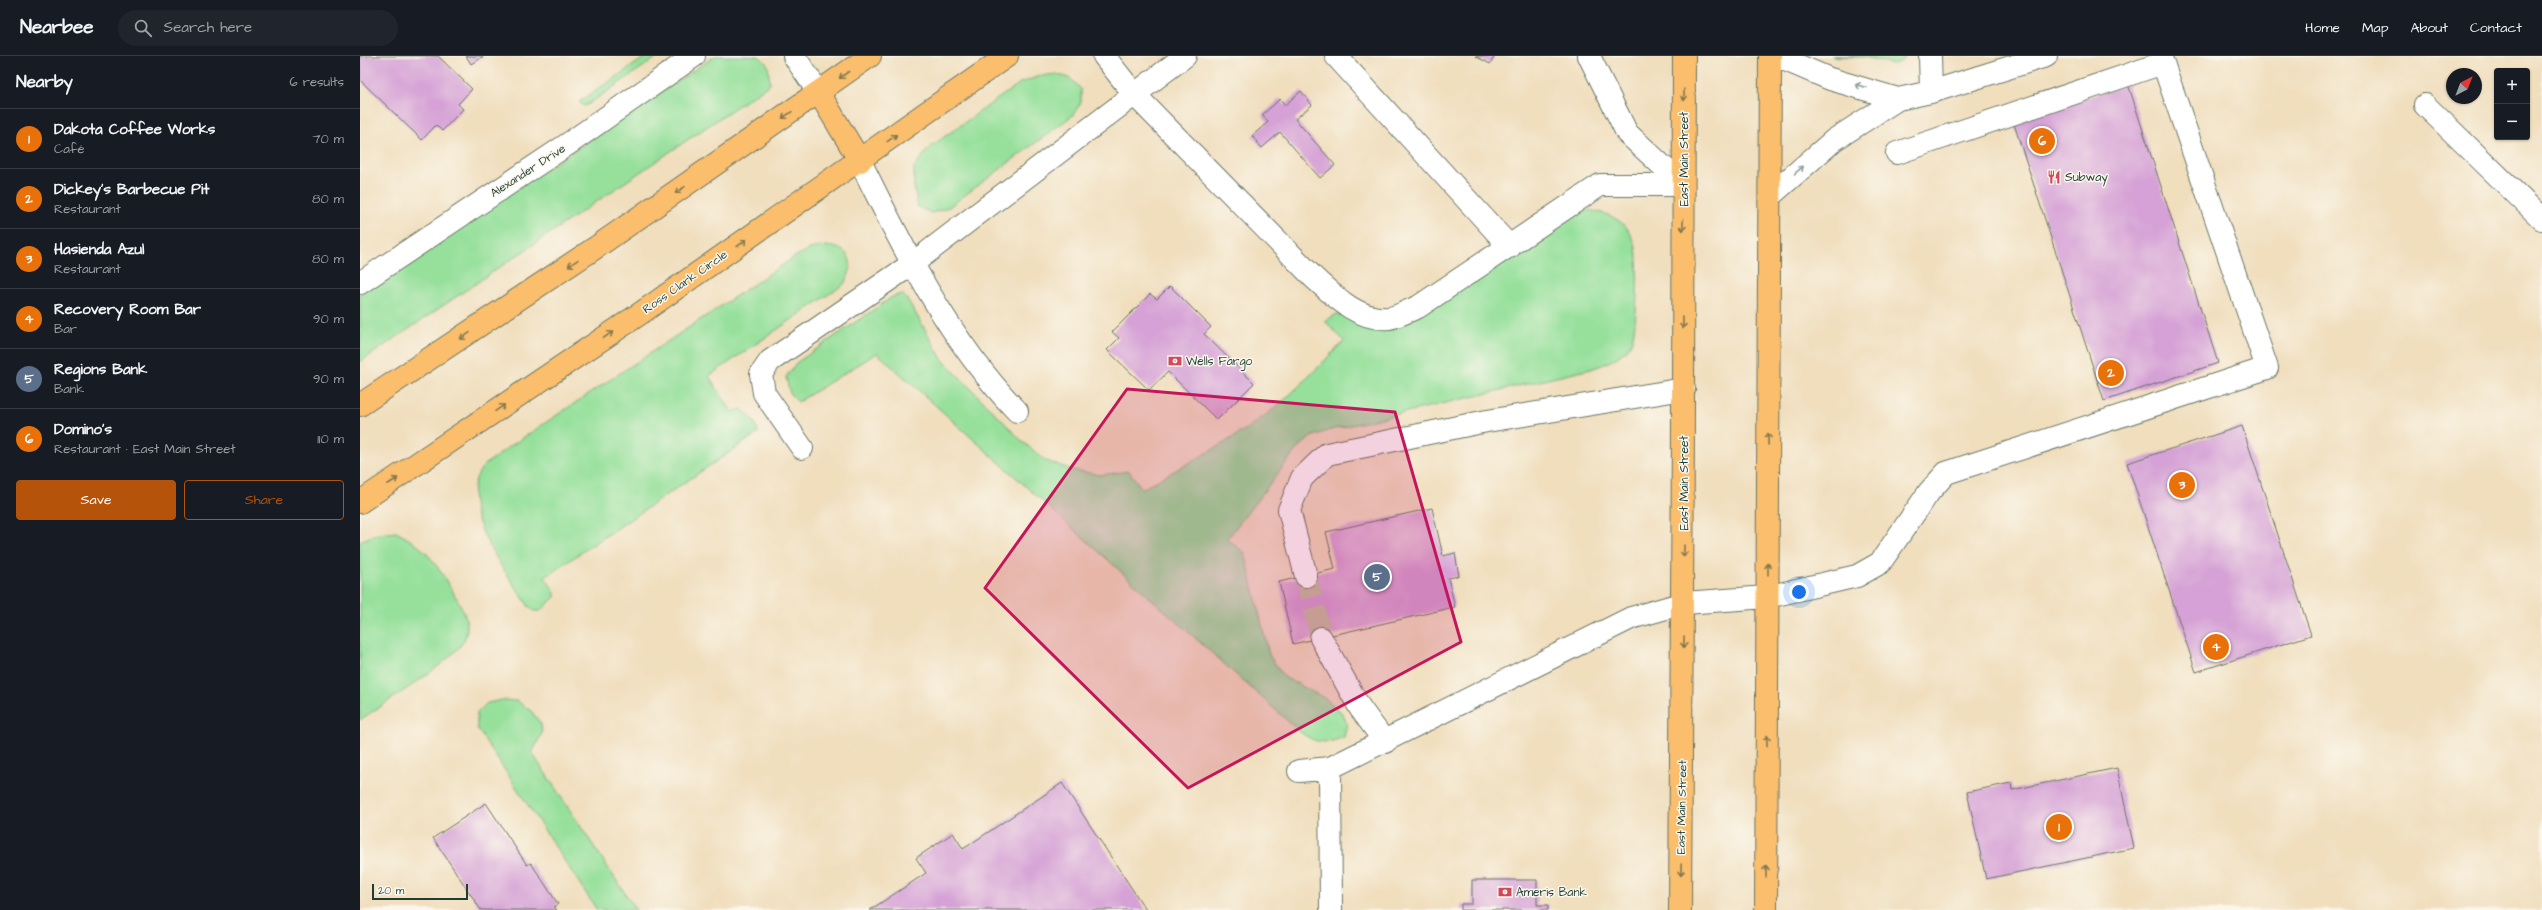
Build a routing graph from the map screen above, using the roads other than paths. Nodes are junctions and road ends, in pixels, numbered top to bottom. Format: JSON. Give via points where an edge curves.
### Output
{"nodes":[{"id":1,"x":694,"y":56,"type":"edge"},
{"id":2,"x":794,"y":56,"type":"edge"},
{"id":3,"x":870,"y":56,"type":"edge"},
{"id":4,"x":1007,"y":56,"type":"edge"},
{"id":5,"x":1104,"y":56,"type":"edge"},
{"id":6,"x":1185,"y":56,"type":"edge"},
{"id":7,"x":1336,"y":56,"type":"edge"},
{"id":8,"x":1589,"y":56,"type":"edge"},
{"id":9,"x":1684,"y":56,"type":"edge"},
{"id":10,"x":1770,"y":56,"type":"edge"},
{"id":11,"x":1776,"y":56,"type":"edge"},
{"id":12,"x":1930,"y":56,"type":"edge"},
{"id":13,"x":2046,"y":56,"type":"edge"},
{"id":14,"x":1931,"y":92,"type":"junction"},
{"id":15,"x":819,"y":93,"type":"junction"},
{"id":16,"x":1134,"y":94,"type":"junction"},
{"id":17,"x":1898,"y":99,"type":"junction"},
{"id":18,"x":2425,"y":105,"type":"dead end"},
{"id":19,"x":1896,"y":153,"type":"dead end"},
{"id":20,"x":860,"y":161,"type":"junction"},
{"id":21,"x":1683,"y":184,"type":"junction"},
{"id":22,"x":1770,"y":196,"type":"junction"},
{"id":23,"x":2542,"y":219,"type":"edge"},
{"id":24,"x":1510,"y":247,"type":"junction"},
{"id":25,"x":912,"y":264,"type":"junction"},
{"id":26,"x":360,"y":283,"type":"edge"},
{"id":27,"x":1684,"y":389,"type":"junction"},
{"id":28,"x":360,"y":405,"type":"edge"},
{"id":29,"x":1017,"y":411,"type":"dead end"},
{"id":30,"x":802,"y":448,"type":"dead end"},
{"id":31,"x":360,"y":502,"type":"edge"},
{"id":32,"x":1306,"y":576,"type":"tunnel mouth"},
{"id":33,"x":1767,"y":597,"type":"junction"},
{"id":34,"x":1684,"y":603,"type":"junction"},
{"id":35,"x":1321,"y":638,"type":"tunnel mouth"},
{"id":36,"x":1385,"y":742,"type":"junction"},
{"id":37,"x":1330,"y":768,"type":"junction"},
{"id":38,"x":1299,"y":772,"type":"dead end"},
{"id":39,"x":1331,"y":910,"type":"edge"},
{"id":40,"x":1680,"y":910,"type":"edge"},
{"id":41,"x":1766,"y":910,"type":"edge"}],
"edges":[{"from":1,"to":26,"type":"street","name":"Alexander Drive"},
{"from":2,"to":15,"type":"street"},
{"from":3,"to":15,"type":"highway","one_way":true},
{"from":20,"to":4,"type":"highway","name":"Ross Clark Circle","one_way":true},
{"from":5,"to":16,"type":"street"},
{"from":6,"to":16,"type":"street"},
{"from":7,"to":24,"type":"street"},
{"from":8,"to":21,"type":"street","via":[[1627,133]]},
{"from":9,"to":21,"type":"highway","name":"East Main Street","one_way":true},
{"from":10,"to":22,"type":"highway"},
{"from":17,"to":11,"type":"street","one_way":true,"via":[[1830,79]]},
{"from":12,"to":14,"type":"street"},
{"from":13,"to":14,"type":"street"},
{"from":14,"to":17,"type":"street"},
{"from":15,"to":20,"type":"highway"},
{"from":15,"to":28,"type":"highway","one_way":true,"via":[[598,246]]},
{"from":16,"to":24,"type":"street","via":[[1314,278],[1340,302],[1365,314],[1389,318],[1418,307]]},
{"from":16,"to":25,"type":"street"},
{"from":22,"to":17,"type":"street","one_way":true,"via":[[1834,140]]},
{"from":18,"to":23,"type":"street"},
{"from":19,"to":33,"type":"street","via":[[2163,63],[2267,368],[1946,473],[1929,492],[1880,563],[1857,576]]},
{"from":20,"to":25,"type":"street"},
{"from":31,"to":20,"type":"highway","name":"Ross Clark Circle","one_way":true,"via":[[641,313]]},
{"from":21,"to":24,"type":"street","via":[[1600,185]]},
{"from":21,"to":27,"type":"highway","name":"East Main Street","one_way":true},
{"from":33,"to":22,"type":"highway","one_way":true},
{"from":25,"to":29,"type":"street","via":[[974,359],[1000,394]]},
{"from":25,"to":30,"type":"street","via":[[770,361],[761,374],[764,393]]},
{"from":27,"to":32,"type":"street","via":[[1487,421],[1327,454],[1302,478],[1288,510]]},
{"from":27,"to":34,"type":"highway","name":"East Main Street","one_way":true},
{"from":33,"to":34,"type":"street"},
{"from":41,"to":33,"type":"highway","one_way":true},
{"from":34,"to":36,"type":"street","via":[[1631,618]]},
{"from":34,"to":40,"type":"highway","name":"East Main Street","one_way":true},
{"from":35,"to":36,"type":"street","via":[[1360,708]]},
{"from":36,"to":37,"type":"street"},
{"from":37,"to":38,"type":"street"},
{"from":37,"to":39,"type":"street"}]}
